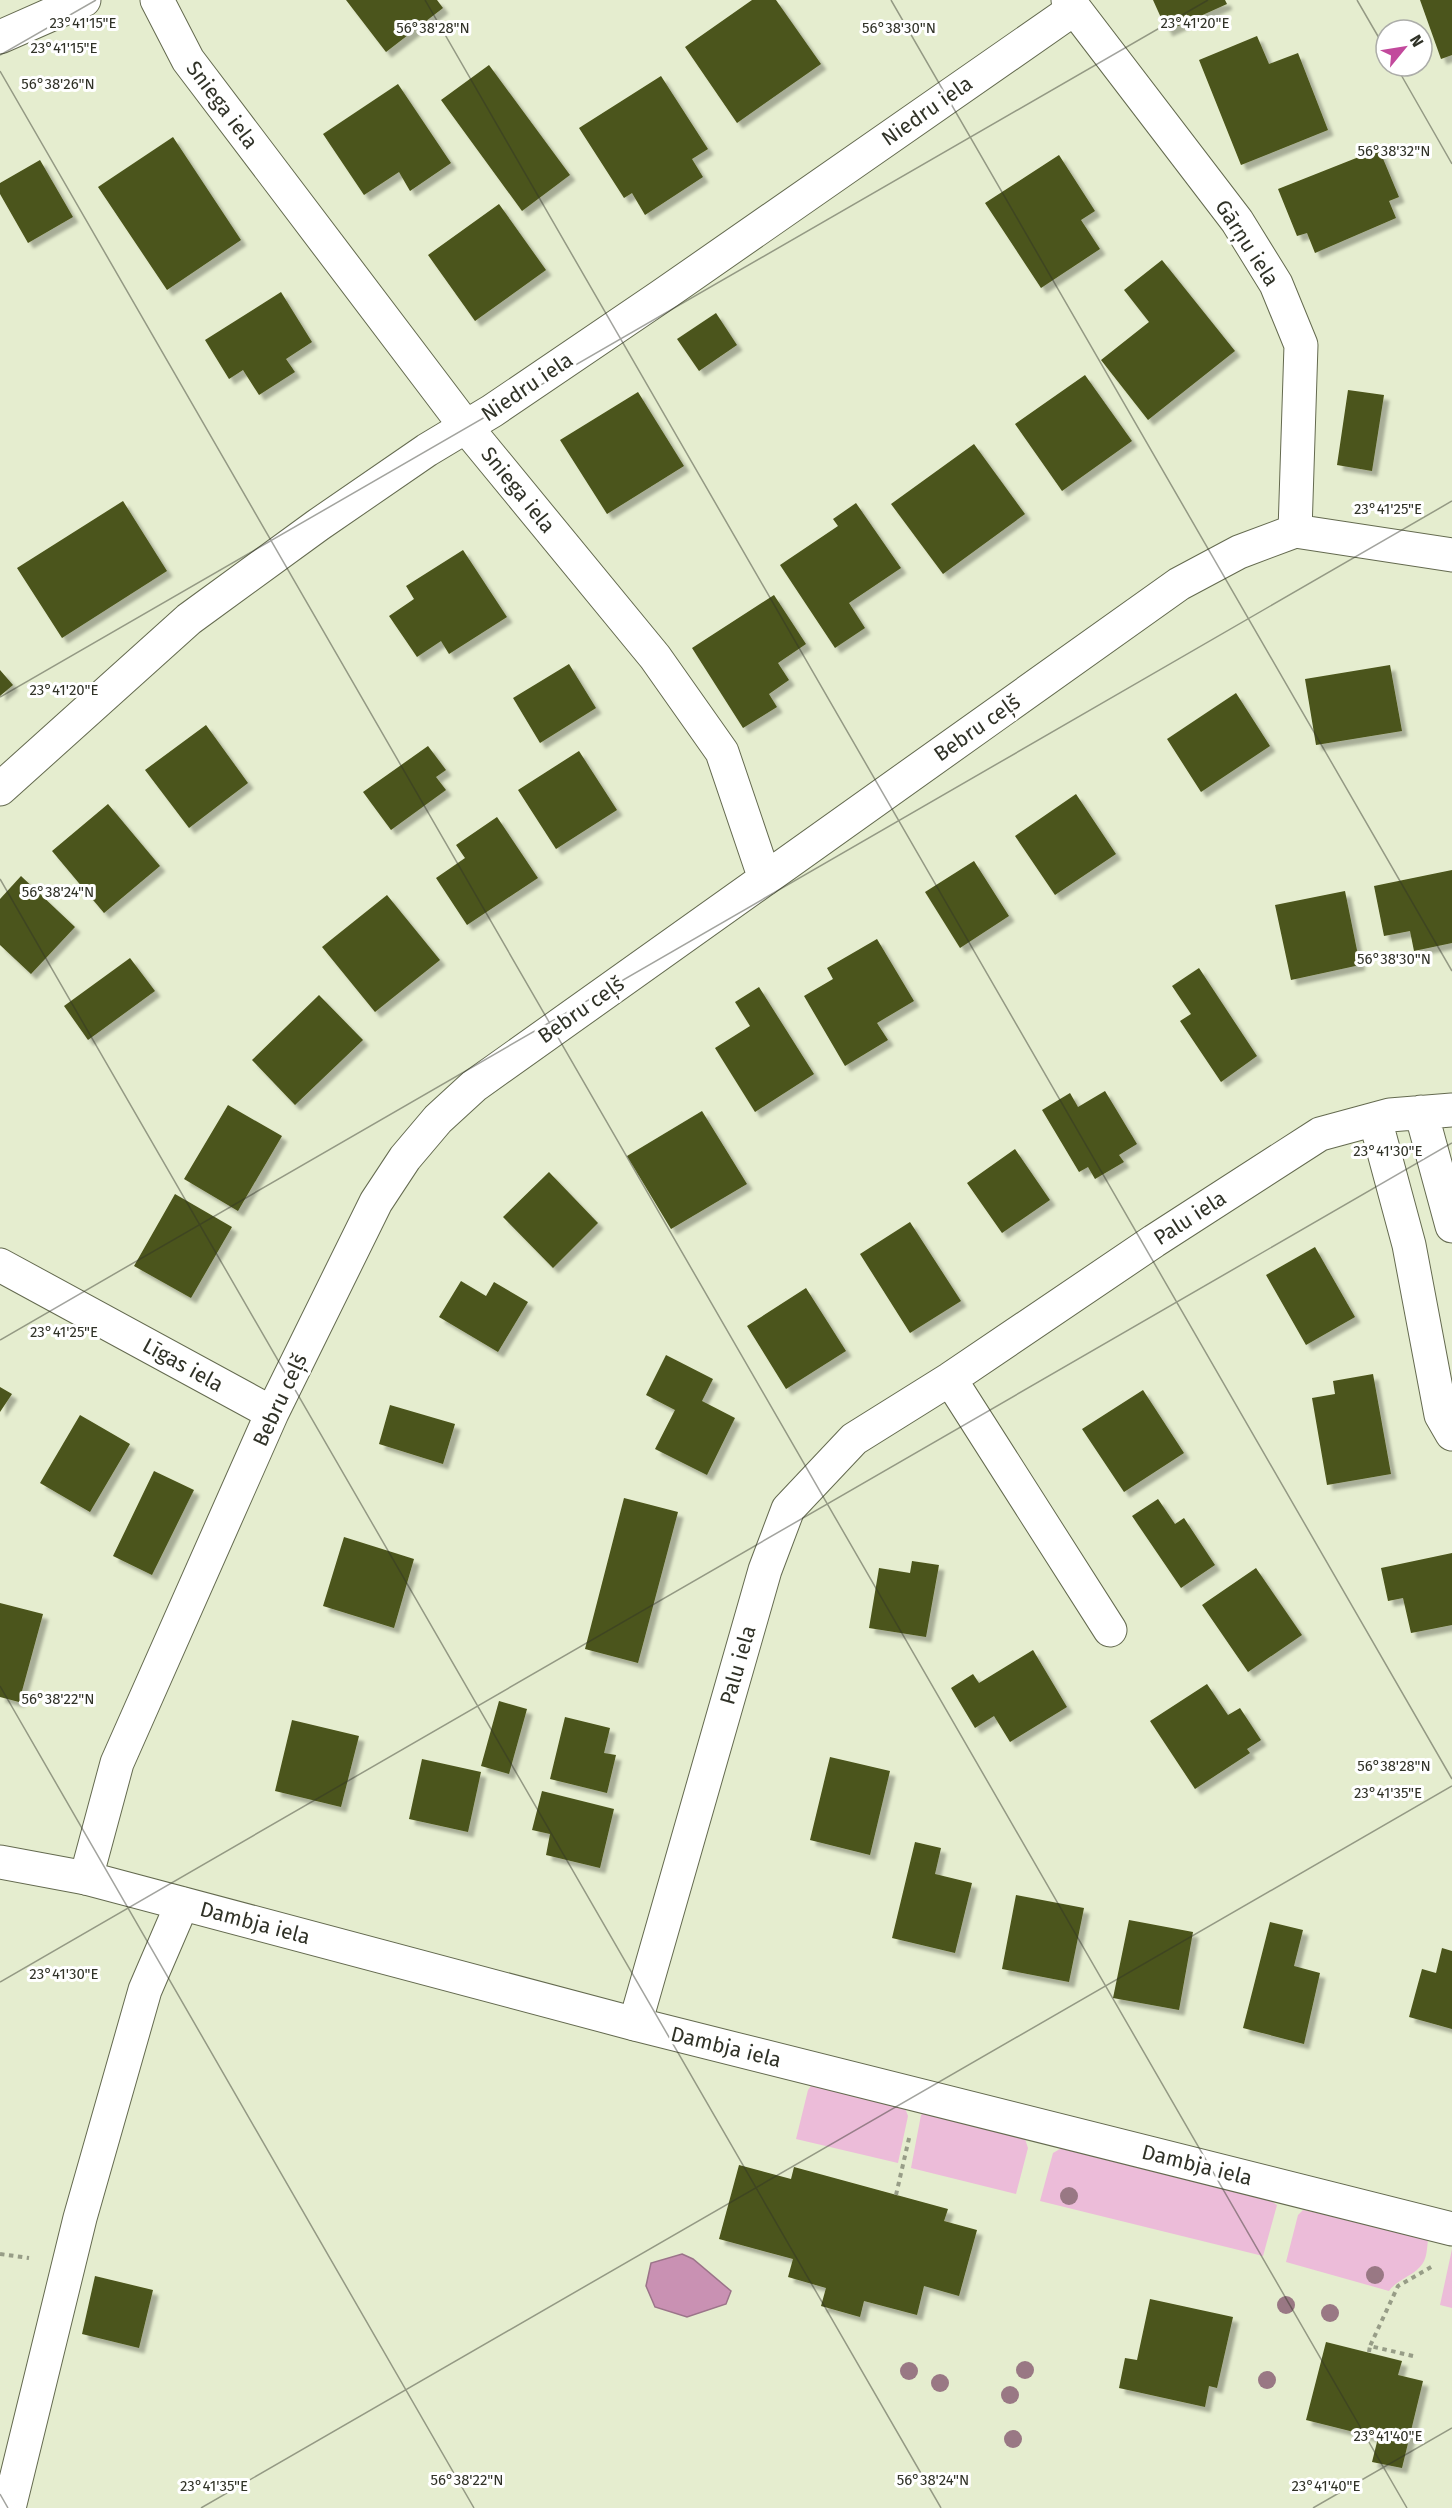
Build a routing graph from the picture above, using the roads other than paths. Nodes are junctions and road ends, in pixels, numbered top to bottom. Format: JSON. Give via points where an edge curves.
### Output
{"nodes":[{"id":1,"x":84,"y":0,"type":"edge"},
{"id":2,"x":157,"y":0,"type":"edge"},
{"id":3,"x":1071,"y":5,"type":"edge"},
{"id":4,"x":0,"y":37,"type":"edge"},
{"id":5,"x":466,"y":427,"type":"junction"},
{"id":6,"x":1296,"y":531,"type":"junction"},
{"id":7,"x":1452,"y":555,"type":"edge"},
{"id":8,"x":0,"y":789,"type":"edge"},
{"id":9,"x":765,"y":879,"type":"junction"},
{"id":10,"x":1437,"y":1111,"type":"edge"},
{"id":11,"x":1375,"y":1119,"type":"junction"},
{"id":12,"x":1452,"y":1226,"type":"edge"},
{"id":13,"x":0,"y":1265,"type":"edge"},
{"id":14,"x":950,"y":1379,"type":"junction"},
{"id":15,"x":272,"y":1413,"type":"junction"},
{"id":16,"x":1452,"y":1434,"type":"edge"},
{"id":17,"x":1110,"y":1630,"type":"dead end"},
{"id":18,"x":0,"y":1862,"type":"edge"},
{"id":19,"x":86,"y":1878,"type":"junction"},
{"id":20,"x":182,"y":1904,"type":"junction"},
{"id":21,"x":635,"y":2024,"type":"junction"},
{"id":22,"x":1452,"y":2229,"type":"edge"},
{"id":23,"x":9,"y":2508,"type":"edge"}],
"edges":[{"from":1,"to":4,"type":"street"},
{"from":2,"to":5,"type":"street","name":"Sniega iela","via":[[188,60]]},
{"from":3,"to":5,"type":"street","name":"Niedru iela","via":[[670,290]]},
{"from":3,"to":6,"type":"street","name":"Gārņu iela","via":[[1237,221],[1276,284],[1301,345]]},
{"from":5,"to":8,"type":"street","name":"Niedru iela","via":[[318,525],[189,619]]},
{"from":5,"to":9,"type":"street","name":"Sniega iela","via":[[655,657],[722,752]]},
{"from":6,"to":7,"type":"street","name":"Bebru ceļš"},
{"from":6,"to":9,"type":"street","name":"Bebru ceļš","via":[[1239,552],[1179,584]]},
{"from":9,"to":15,"type":"street","name":"Bebru ceļš","via":[[474,1086],[438,1119],[405,1158],[376,1202]]},
{"from":10,"to":11,"type":"street","name":"Palu iela"},
{"from":10,"to":12,"type":"street"},
{"from":11,"to":14,"type":"street","name":"Palu iela","via":[[1320,1134]]},
{"from":11,"to":16,"type":"street","via":[[1409,1245],[1441,1415]]},
{"from":13,"to":15,"type":"street","name":"Līgas iela"},
{"from":14,"to":17,"type":"street"},
{"from":14,"to":21,"type":"street","name":"Palu iela","via":[[854,1439],[788,1509],[765,1570]]},
{"from":15,"to":19,"type":"street","name":"Bebru ceļš","via":[[117,1763]]},
{"from":18,"to":19,"type":"street","name":"Dambja iela"},
{"from":19,"to":20,"type":"street","name":"Dambja iela"},
{"from":20,"to":21,"type":"street","name":"Dambja iela"},
{"from":20,"to":23,"type":"street","via":[[145,1990],[80,2218]]},
{"from":21,"to":22,"type":"street","name":"Dambja iela"}]}
